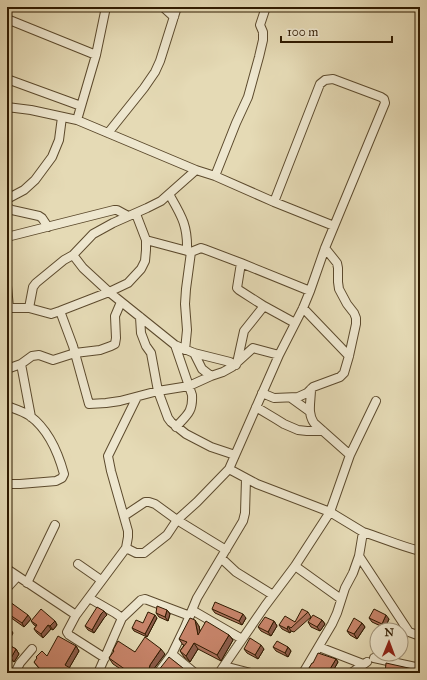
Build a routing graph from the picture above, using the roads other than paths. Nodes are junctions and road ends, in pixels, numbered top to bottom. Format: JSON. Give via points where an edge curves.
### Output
{"nodes":[{"id":1,"x":106,"y":7,"type":"edge"},
{"id":2,"x":163,"y":7,"type":"edge"},
{"id":3,"x":177,"y":7,"type":"edge"},
{"id":4,"x":266,"y":7,"type":"edge"},
{"id":5,"x":174,"y":17,"type":"junction"},
{"id":6,"x":7,"y":20,"type":"edge"},
{"id":7,"x":96,"y":55,"type":"junction"},
{"id":8,"x":7,"y":79,"type":"edge"},
{"id":9,"x":81,"y":106,"type":"junction"},
{"id":10,"x":7,"y":107,"type":"edge"},
{"id":11,"x":62,"y":117,"type":"junction"},
{"id":12,"x":77,"y":120,"type":"junction"},
{"id":13,"x":108,"y":133,"type":"junction"},
{"id":14,"x":196,"y":170,"type":"junction"},
{"id":15,"x":215,"y":176,"type":"junction"},
{"id":16,"x":169,"y":194,"type":"junction"},
{"id":17,"x":7,"y":199,"type":"edge"},
{"id":18,"x":274,"y":202,"type":"junction"},
{"id":19,"x":7,"y":207,"type":"edge"},
{"id":20,"x":132,"y":215,"type":"junction"},
{"id":21,"x":334,"y":226,"type":"junction"},
{"id":22,"x":48,"y":227,"type":"junction"},
{"id":23,"x":7,"y":237,"type":"edge"},
{"id":24,"x":146,"y":240,"type":"junction"},
{"id":25,"x":325,"y":248,"type":"junction"},
{"id":26,"x":189,"y":251,"type":"junction"},
{"id":27,"x":73,"y":255,"type":"junction"},
{"id":28,"x":241,"y":263,"type":"junction"},
{"id":29,"x":7,"y":286,"type":"edge"},
{"id":30,"x":310,"y":291,"type":"junction"},
{"id":31,"x":109,"y":292,"type":"junction"},
{"id":32,"x":121,"y":302,"type":"junction"},
{"id":33,"x":264,"y":306,"type":"junction"},
{"id":34,"x":8,"y":308,"type":"edge"},
{"id":35,"x":29,"y":308,"type":"junction"},
{"id":36,"x":303,"y":308,"type":"junction"},
{"id":37,"x":60,"y":311,"type":"junction"},
{"id":38,"x":140,"y":317,"type":"junction"},
{"id":39,"x":295,"y":323,"type":"junction"},
{"id":40,"x":242,"y":340,"type":"junction"},
{"id":41,"x":175,"y":345,"type":"junction"},
{"id":42,"x":254,"y":348,"type":"junction"},
{"id":43,"x":185,"y":350,"type":"junction"},
{"id":44,"x":76,"y":353,"type":"junction"},
{"id":45,"x":194,"y":353,"type":"junction"},
{"id":46,"x":279,"y":355,"type":"junction"},
{"id":47,"x":349,"y":356,"type":"junction"},
{"id":48,"x":21,"y":364,"type":"junction"},
{"id":49,"x":236,"y":364,"type":"junction"},
{"id":50,"x":7,"y":369,"type":"edge"},
{"id":51,"x":202,"y":369,"type":"junction"},
{"id":52,"x":211,"y":376,"type":"junction"},
{"id":53,"x":200,"y":381,"type":"junction"},
{"id":54,"x":190,"y":386,"type":"junction"},
{"id":55,"x":311,"y":389,"type":"junction"},
{"id":56,"x":158,"y":391,"type":"junction"},
{"id":57,"x":262,"y":393,"type":"junction"},
{"id":58,"x":137,"y":397,"type":"junction"},
{"id":59,"x":291,"y":398,"type":"junction"},
{"id":60,"x":376,"y":401,"type":"dead end"},
{"id":61,"x":7,"y":406,"type":"edge"},
{"id":62,"x":256,"y":407,"type":"junction"},
{"id":63,"x":309,"y":411,"type":"junction"},
{"id":64,"x":31,"y":417,"type":"junction"},
{"id":65,"x":176,"y":427,"type":"junction"},
{"id":66,"x":323,"y":431,"type":"junction"},
{"id":67,"x":235,"y":455,"type":"junction"},
{"id":68,"x":350,"y":455,"type":"junction"},
{"id":69,"x":229,"y":469,"type":"junction"},
{"id":70,"x":246,"y":479,"type":"junction"},
{"id":71,"x":7,"y":484,"type":"edge"},
{"id":72,"x":330,"y":512,"type":"junction"},
{"id":73,"x":124,"y":516,"type":"junction"},
{"id":74,"x":177,"y":520,"type":"junction"},
{"id":75,"x":55,"y":525,"type":"dead end"},
{"id":76,"x":363,"y":532,"type":"junction"},
{"id":77,"x":126,"y":548,"type":"junction"},
{"id":78,"x":226,"y":550,"type":"junction"},
{"id":79,"x":420,"y":551,"type":"edge"},
{"id":80,"x":359,"y":556,"type":"junction"},
{"id":81,"x":221,"y":558,"type":"junction"},
{"id":82,"x":78,"y":564,"type":"dead end"},
{"id":83,"x":295,"y":566,"type":"junction"},
{"id":84,"x":7,"y":569,"type":"edge"},
{"id":85,"x":17,"y":577,"type":"junction"},
{"id":86,"x":102,"y":580,"type":"junction"},
{"id":87,"x":27,"y":583,"type":"junction"},
{"id":88,"x":7,"y":588,"type":"edge"},
{"id":89,"x":273,"y":595,"type":"junction"},
{"id":90,"x":89,"y":598,"type":"junction"},
{"id":91,"x":341,"y":599,"type":"junction"},
{"id":92,"x":191,"y":613,"type":"junction"},
{"id":93,"x":76,"y":615,"type":"junction"},
{"id":94,"x":122,"y":618,"type":"junction"},
{"id":95,"x":399,"y":622,"type":"edge"},
{"id":96,"x":409,"y":632,"type":"edge"},
{"id":97,"x":420,"y":636,"type":"edge"},
{"id":98,"x":242,"y":639,"type":"junction"},
{"id":99,"x":319,"y":647,"type":"junction"},
{"id":100,"x":32,"y":649,"type":"dead end"},
{"id":101,"x":172,"y":654,"type":"junction"},
{"id":102,"x":105,"y":658,"type":"junction"},
{"id":103,"x":369,"y":661,"type":"edge"},
{"id":104,"x":398,"y":662,"type":"edge"},
{"id":105,"x":364,"y":664,"type":"junction"},
{"id":106,"x":224,"y":666,"type":"junction"},
{"id":107,"x":420,"y":668,"type":"edge"},
{"id":108,"x":15,"y":673,"type":"edge"},
{"id":109,"x":98,"y":673,"type":"edge"},
{"id":110,"x":158,"y":673,"type":"edge"},
{"id":111,"x":195,"y":673,"type":"edge"},
{"id":112,"x":219,"y":673,"type":"edge"},
{"id":113,"x":251,"y":673,"type":"edge"},
{"id":114,"x":303,"y":673,"type":"edge"},
{"id":115,"x":351,"y":673,"type":"edge"}],
"edges":[{"from":1,"to":7,"type":"street"},
{"from":2,"to":5,"type":"street"},
{"from":3,"to":5,"type":"street"},
{"from":4,"to":15,"type":"street","via":[[260,25],[263,40],[248,97]]},
{"from":5,"to":13,"type":"street","via":[[155,72]]},
{"from":6,"to":7,"type":"street"},
{"from":7,"to":9,"type":"street"},
{"from":8,"to":9,"type":"street"},
{"from":9,"to":12,"type":"street"},
{"from":10,"to":11,"type":"street"},
{"from":11,"to":12,"type":"street"},
{"from":11,"to":17,"type":"street","via":[[59,140],[52,157],[35,180],[24,190]]},
{"from":12,"to":13,"type":"street"},
{"from":13,"to":14,"type":"street"},
{"from":14,"to":15,"type":"street"},
{"from":14,"to":16,"type":"street"},
{"from":15,"to":18,"type":"street"},
{"from":16,"to":20,"type":"street","via":[[161,201]]},
{"from":16,"to":26,"type":"street","via":[[182,218]]},
{"from":18,"to":21,"type":"street"},
{"from":18,"to":21,"type":"street","via":[[320,84],[333,79],[381,97],[385,103]]},
{"from":19,"to":22,"type":"street","via":[[39,216]]},
{"from":20,"to":22,"type":"street","via":[[114,210]]},
{"from":20,"to":24,"type":"street"},
{"from":20,"to":27,"type":"street","via":[[93,234]]},
{"from":21,"to":25,"type":"street"},
{"from":22,"to":23,"type":"street"},
{"from":24,"to":26,"type":"street"},
{"from":24,"to":31,"type":"street","via":[[145,261],[141,269],[128,283]]},
{"from":25,"to":30,"type":"street"},
{"from":25,"to":47,"type":"street","via":[[337,262],[338,289],[356,318]]},
{"from":26,"to":28,"type":"street","via":[[201,248]]},
{"from":26,"to":43,"type":"street"},
{"from":27,"to":31,"type":"street"},
{"from":27,"to":35,"type":"street","via":[[36,283]]},
{"from":28,"to":30,"type":"street"},
{"from":28,"to":33,"type":"street","via":[[239,290]]},
{"from":29,"to":34,"type":"street"},
{"from":30,"to":36,"type":"street"},
{"from":31,"to":32,"type":"street"},
{"from":31,"to":37,"type":"street"},
{"from":32,"to":38,"type":"street"},
{"from":32,"to":44,"type":"street","via":[[114,318],[115,344],[100,350]]},
{"from":33,"to":39,"type":"street"},
{"from":33,"to":40,"type":"street","via":[[244,331]]},
{"from":34,"to":35,"type":"street"},
{"from":35,"to":37,"type":"street","via":[[48,314]]},
{"from":36,"to":39,"type":"street"},
{"from":36,"to":47,"type":"street"},
{"from":37,"to":44,"type":"street"},
{"from":38,"to":41,"type":"street"},
{"from":38,"to":56,"type":"street","via":[[141,333],[151,353]]},
{"from":39,"to":46,"type":"street"},
{"from":40,"to":42,"type":"street"},
{"from":40,"to":49,"type":"street"},
{"from":41,"to":43,"type":"street"},
{"from":41,"to":54,"type":"street"},
{"from":42,"to":46,"type":"street"},
{"from":42,"to":49,"type":"street"},
{"from":43,"to":45,"type":"street"},
{"from":44,"to":48,"type":"street","via":[[53,360],[39,355],[32,356]]},
{"from":44,"to":58,"type":"street","via":[[89,404]]},
{"from":45,"to":49,"type":"street"},
{"from":45,"to":51,"type":"street"},
{"from":46,"to":57,"type":"street"},
{"from":47,"to":55,"type":"street","via":[[344,373],[340,377]]},
{"from":48,"to":50,"type":"street"},
{"from":48,"to":64,"type":"street"},
{"from":49,"to":52,"type":"street"},
{"from":51,"to":52,"type":"street"},
{"from":51,"to":53,"type":"street"},
{"from":52,"to":53,"type":"street"},
{"from":53,"to":54,"type":"street"},
{"from":54,"to":56,"type":"street"},
{"from":54,"to":65,"type":"street","via":[[192,408]]},
{"from":55,"to":59,"type":"street","via":[[301,396]]},
{"from":55,"to":63,"type":"street"},
{"from":56,"to":58,"type":"street"},
{"from":56,"to":65,"type":"street","via":[[168,418]]},
{"from":57,"to":59,"type":"street","via":[[274,398]]},
{"from":57,"to":62,"type":"street"},
{"from":58,"to":73,"type":"street","via":[[108,456]]},
{"from":59,"to":63,"type":"street"},
{"from":60,"to":68,"type":"street"},
{"from":61,"to":64,"type":"street"},
{"from":62,"to":66,"type":"street","via":[[298,430]]},
{"from":62,"to":67,"type":"street"},
{"from":63,"to":66,"type":"street","via":[[311,419]]},
{"from":64,"to":71,"type":"street","via":[[49,436],[60,458],[64,474],[56,481]]},
{"from":65,"to":67,"type":"street","via":[[210,447]]},
{"from":66,"to":68,"type":"street"},
{"from":67,"to":69,"type":"street"},
{"from":68,"to":72,"type":"street"},
{"from":69,"to":70,"type":"street"},
{"from":69,"to":74,"type":"street"},
{"from":70,"to":72,"type":"street"},
{"from":70,"to":78,"type":"street","via":[[244,517]]},
{"from":72,"to":76,"type":"street"},
{"from":72,"to":83,"type":"street"},
{"from":73,"to":74,"type":"street","via":[[149,502]]},
{"from":73,"to":77,"type":"street","via":[[128,535]]},
{"from":74,"to":77,"type":"street","via":[[167,535],[144,553],[136,553]]},
{"from":74,"to":78,"type":"street"},
{"from":75,"to":87,"type":"street"},
{"from":76,"to":79,"type":"street"},
{"from":76,"to":80,"type":"street"},
{"from":77,"to":86,"type":"street"},
{"from":78,"to":81,"type":"street"},
{"from":80,"to":91,"type":"street"},
{"from":80,"to":95,"type":"street"},
{"from":81,"to":89,"type":"street","via":[[236,572]]},
{"from":81,"to":92,"type":"street"},
{"from":82,"to":86,"type":"street"},
{"from":83,"to":89,"type":"street"},
{"from":83,"to":91,"type":"street"},
{"from":84,"to":85,"type":"street"},
{"from":85,"to":87,"type":"street"},
{"from":85,"to":88,"type":"street"},
{"from":86,"to":90,"type":"street"},
{"from":87,"to":93,"type":"street"},
{"from":89,"to":98,"type":"street"},
{"from":90,"to":93,"type":"street"},
{"from":90,"to":94,"type":"street"},
{"from":91,"to":99,"type":"street","via":[[332,624]]},
{"from":92,"to":94,"type":"street","via":[[145,599]]},
{"from":92,"to":98,"type":"street"},
{"from":92,"to":101,"type":"street"},
{"from":93,"to":102,"type":"street","via":[[67,632],[69,635]]},
{"from":94,"to":102,"type":"street"},
{"from":96,"to":97,"type":"street"},
{"from":98,"to":106,"type":"street"},
{"from":99,"to":105,"type":"street"},
{"from":99,"to":114,"type":"street"},
{"from":100,"to":108,"type":"street"},
{"from":101,"to":110,"type":"street"},
{"from":101,"to":111,"type":"street"},
{"from":102,"to":109,"type":"street"},
{"from":103,"to":105,"type":"street"},
{"from":104,"to":107,"type":"street"},
{"from":105,"to":115,"type":"street"},
{"from":106,"to":112,"type":"street"},
{"from":106,"to":113,"type":"street"}]}
